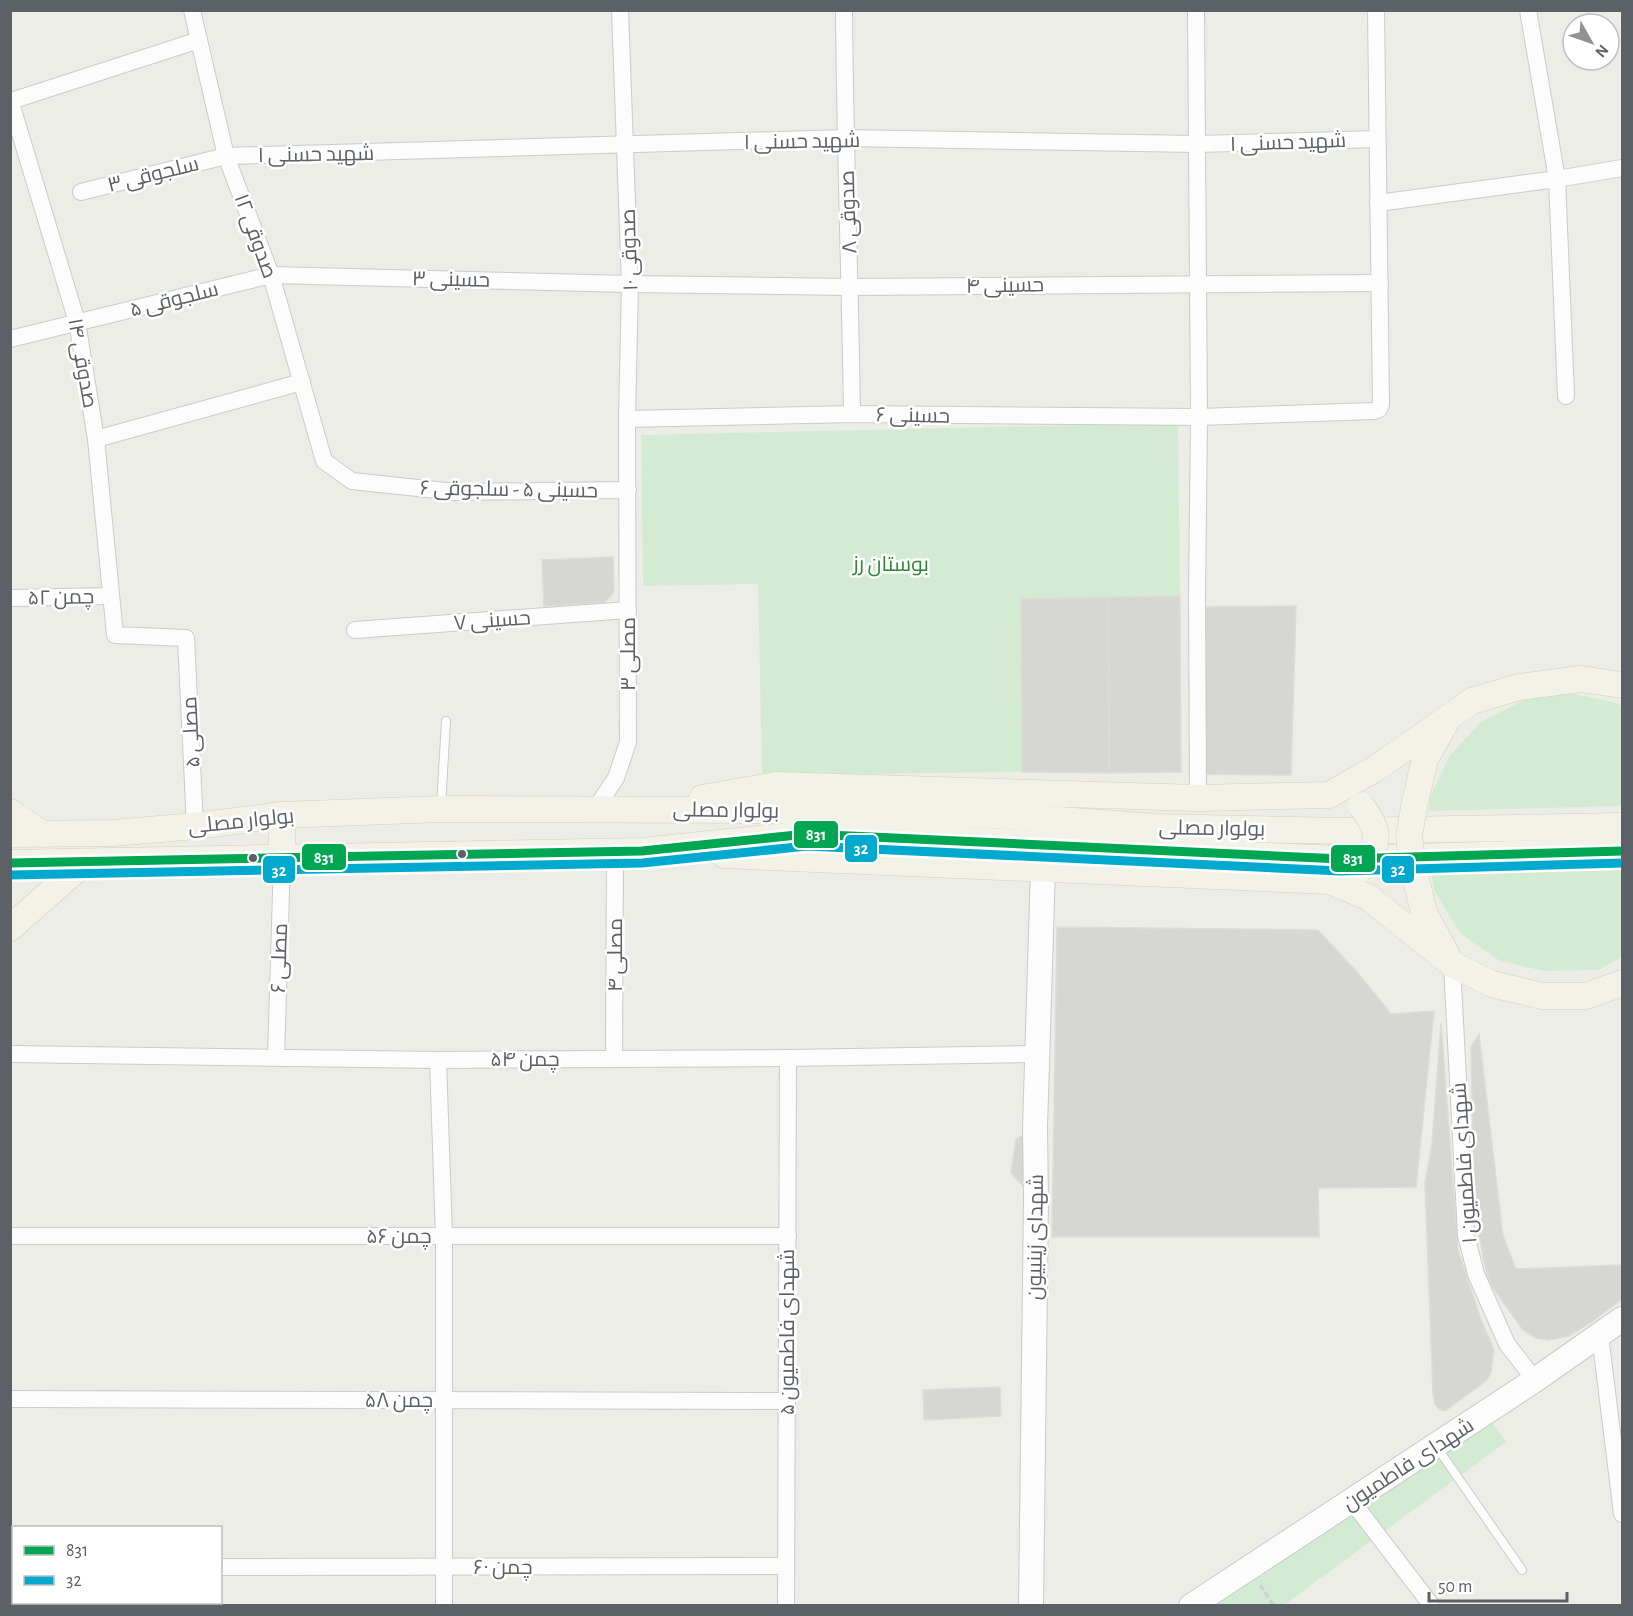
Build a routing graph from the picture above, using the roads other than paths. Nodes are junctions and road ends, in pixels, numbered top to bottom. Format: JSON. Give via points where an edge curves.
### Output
{"nodes":[{"id":1,"x":192,"y":10,"type":"edge"},
{"id":2,"x":620,"y":10,"type":"edge"},
{"id":3,"x":844,"y":10,"type":"edge"},
{"id":4,"x":1196,"y":10,"type":"edge"},
{"id":5,"x":1376,"y":10,"type":"edge"},
{"id":6,"x":1528,"y":10,"type":"edge"},
{"id":7,"x":199,"y":40,"type":"junction"},
{"id":8,"x":11,"y":100,"type":"edge"},
{"id":9,"x":845,"y":138,"type":"junction"},
{"id":10,"x":1377,"y":139,"type":"junction"},
{"id":11,"x":17,"y":143,"type":"edge"},
{"id":12,"x":1197,"y":144,"type":"junction"},
{"id":13,"x":625,"y":146,"type":"junction"},
{"id":14,"x":226,"y":156,"type":"junction"},
{"id":15,"x":1623,"y":168,"type":"edge"},
{"id":16,"x":1557,"y":179,"type":"junction"},
{"id":17,"x":81,"y":192,"type":"dead end"},
{"id":18,"x":1378,"y":203,"type":"junction"},
{"id":19,"x":271,"y":275,"type":"junction"},
{"id":20,"x":1198,"y":283,"type":"junction"},
{"id":21,"x":1380,"y":283,"type":"junction"},
{"id":22,"x":630,"y":284,"type":"junction"},
{"id":23,"x":850,"y":287,"type":"junction"},
{"id":24,"x":77,"y":322,"type":"junction"},
{"id":25,"x":10,"y":339,"type":"edge"},
{"id":26,"x":302,"y":382,"type":"junction"},
{"id":27,"x":1566,"y":396,"type":"dead end"},
{"id":28,"x":852,"y":414,"type":"junction"},
{"id":29,"x":1199,"y":417,"type":"junction"},
{"id":30,"x":627,"y":419,"type":"junction"},
{"id":31,"x":96,"y":439,"type":"junction"},
{"id":32,"x":324,"y":461,"type":"joint"},
{"id":33,"x":628,"y":490,"type":"junction"},
{"id":34,"x":111,"y":596,"type":"junction"},
{"id":35,"x":10,"y":598,"type":"edge"},
{"id":36,"x":628,"y":610,"type":"junction"},
{"id":37,"x":355,"y":630,"type":"dead end"},
{"id":38,"x":186,"y":638,"type":"joint"},
{"id":39,"x":1623,"y":685,"type":"edge"},
{"id":40,"x":1449,"y":718,"type":"junction"},
{"id":41,"x":446,"y":721,"type":"dead end"},
{"id":42,"x":1329,"y":795,"type":"junction"},
{"id":43,"x":1198,"y":798,"type":"junction"},
{"id":44,"x":441,"y":809,"type":"junction"},
{"id":45,"x":595,"y":809,"type":"junction"},
{"id":46,"x":643,"y":809,"type":"junction"},
{"id":47,"x":10,"y":812,"type":"edge"},
{"id":48,"x":282,"y":815,"type":"junction"},
{"id":49,"x":195,"y":826,"type":"junction"},
{"id":50,"x":1623,"y":826,"type":"edge"},
{"id":51,"x":10,"y":834,"type":"edge"},
{"id":52,"x":42,"y":834,"type":"junction"},
{"id":53,"x":642,"y":851,"type":"junction"},
{"id":54,"x":1623,"y":851,"type":"edge"},
{"id":55,"x":615,"y":852,"type":"junction"},
{"id":56,"x":282,"y":859,"type":"junction"},
{"id":57,"x":85,"y":862,"type":"junction"},
{"id":58,"x":10,"y":863,"type":"edge"},
{"id":59,"x":1043,"y":868,"type":"junction"},
{"id":60,"x":1329,"y":880,"type":"junction"},
{"id":61,"x":10,"y":928,"type":"edge"},
{"id":62,"x":1452,"y":964,"type":"junction"},
{"id":63,"x":1623,"y":983,"type":"edge"},
{"id":64,"x":12,"y":1054,"type":"edge"},
{"id":65,"x":1038,"y":1054,"type":"junction"},
{"id":66,"x":276,"y":1057,"type":"junction"},
{"id":67,"x":788,"y":1058,"type":"junction"},
{"id":68,"x":614,"y":1059,"type":"junction"},
{"id":69,"x":438,"y":1060,"type":"junction"},
{"id":70,"x":10,"y":1236,"type":"edge"},
{"id":71,"x":444,"y":1236,"type":"junction"},
{"id":72,"x":788,"y":1236,"type":"junction"},
{"id":73,"x":1623,"y":1318,"type":"edge"},
{"id":74,"x":1600,"y":1335,"type":"junction"},
{"id":75,"x":1535,"y":1380,"type":"junction"},
{"id":76,"x":10,"y":1399,"type":"edge"},
{"id":77,"x":444,"y":1400,"type":"junction"},
{"id":78,"x":787,"y":1401,"type":"junction"},
{"id":79,"x":1435,"y":1446,"type":"junction"},
{"id":80,"x":1352,"y":1500,"type":"junction"},
{"id":81,"x":1623,"y":1514,"type":"edge"},
{"id":82,"x":786,"y":1566,"type":"junction"},
{"id":83,"x":222,"y":1567,"type":"edge"},
{"id":84,"x":445,"y":1567,"type":"junction"},
{"id":85,"x":1522,"y":1570,"type":"dead end"},
{"id":86,"x":444,"y":1605,"type":"edge"},
{"id":87,"x":786,"y":1605,"type":"edge"},
{"id":88,"x":1031,"y":1605,"type":"edge"},
{"id":89,"x":1191,"y":1605,"type":"edge"},
{"id":90,"x":1432,"y":1605,"type":"edge"}],
"edges":[{"from":1,"to":7,"type":"street","name":"صدوقی ۱۲"},
{"from":2,"to":13,"type":"street","name":"صدوقی ۱۰"},
{"from":3,"to":9,"type":"street","name":"صدوقی ۸"},
{"from":4,"to":12,"type":"street"},
{"from":5,"to":10,"type":"street"},
{"from":6,"to":16,"type":"street"},
{"from":7,"to":8,"type":"street"},
{"from":7,"to":14,"type":"street","name":"صدوقی ۱۲"},
{"from":8,"to":11,"type":"street","name":"صدوقی ۱۴"},
{"from":9,"to":12,"type":"street","name":"شهید حسنی ۱"},
{"from":9,"to":13,"type":"street","name":"شهید حسنی ۱"},
{"from":9,"to":23,"type":"street","name":"صدوقی ۸"},
{"from":10,"to":12,"type":"street","name":"شهید حسنی ۱"},
{"from":10,"to":18,"type":"street"},
{"from":11,"to":24,"type":"street","name":"صدوقی ۱۴"},
{"from":12,"to":20,"type":"street"},
{"from":13,"to":14,"type":"street","name":"شهید حسنی ۱"},
{"from":13,"to":22,"type":"street","name":"صدوقی ۱۰"},
{"from":14,"to":17,"type":"street","name":"سلجوقی ۳"},
{"from":14,"to":19,"type":"street","name":"صدوقی ۱۲"},
{"from":15,"to":16,"type":"street"},
{"from":16,"to":18,"type":"street"},
{"from":16,"to":27,"type":"street"},
{"from":18,"to":21,"type":"street"},
{"from":19,"to":22,"type":"street","name":"حسینی ۳"},
{"from":19,"to":24,"type":"street","name":"سلجوقی ۵"},
{"from":19,"to":26,"type":"street","name":"صدوقی ۱۲"},
{"from":20,"to":21,"type":"street","name":"حسینی ۴"},
{"from":20,"to":23,"type":"street","name":"حسینی ۴"},
{"from":20,"to":29,"type":"street"},
{"from":21,"to":29,"type":"street","name":"حسینی ۶","via":[[1379,409]]},
{"from":22,"to":23,"type":"street","name":"حسینی ۴"},
{"from":22,"to":30,"type":"street","name":"صدوقی ۱۰"},
{"from":23,"to":28,"type":"street","name":"صدوقی ۸"},
{"from":24,"to":25,"type":"street","name":"سلجوقی ۵"},
{"from":24,"to":31,"type":"street","name":"صدوقی ۱۴"},
{"from":26,"to":31,"type":"street"},
{"from":26,"to":32,"type":"street","name":"صدوقی ۱۲"},
{"from":28,"to":29,"type":"street","name":"حسینی ۶"},
{"from":28,"to":30,"type":"street","name":"حسینی ۶"},
{"from":29,"to":43,"type":"street"},
{"from":30,"to":33,"type":"street","name":"صدوقی ۱۰"},
{"from":31,"to":34,"type":"street","name":"صدوقی ۱۴"},
{"from":32,"to":33,"type":"street","name":"حسینی ۵ - سلجوقی ۶","via":[[352,481],[455,492]]},
{"from":33,"to":36,"type":"street","name":"مصلی ۳"},
{"from":34,"to":35,"type":"street","name":"چمن ۵۲"},
{"from":34,"to":38,"type":"street","name":"صدوقی ۱۴","via":[[115,635]]},
{"from":36,"to":37,"type":"street","name":"حسینی ۷"},
{"from":36,"to":45,"type":"street","name":"مصلی ۳","via":[[628,741],[616,778]]},
{"from":38,"to":49,"type":"street","name":"مصلی ۵"},
{"from":39,"to":40,"type":"main road","via":[[1581,679],[1519,687],[1472,701]]},
{"from":40,"to":42,"type":"main road"},
{"from":40,"to":62,"type":"main road","bridge":true,"via":[[1425,759],[1409,836],[1424,913]]},
{"from":41,"to":44,"type":"lane"},
{"from":42,"to":43,"type":"main road"},
{"from":42,"to":60,"type":"main road","bridge":true,"via":[[1361,806],[1373,820],[1377,838],[1372,856],[1359,870]]},
{"from":43,"to":46,"type":"main road","via":[[776,784]]},
{"from":44,"to":45,"type":"main road","name":"بولوار مصلی"},
{"from":44,"to":48,"type":"main road","name":"بولوار مصلی"},
{"from":45,"to":46,"type":"main road","name":"بولوار مصلی"},
{"from":46,"to":50,"type":"main road","name":"بولوار مصلی","via":[[993,815],[1156,826],[1345,831]]},
{"from":47,"to":52,"type":"main road"},
{"from":48,"to":49,"type":"main road","name":"بولوار مصلی"},
{"from":48,"to":56,"type":"main road"},
{"from":49,"to":52,"type":"main road","name":"بولوار مصلی"},
{"from":51,"to":52,"type":"main road","name":"بولوار مصلی"},
{"from":53,"to":54,"type":"main road","name":"بولوار مصلی","via":[[807,834],[1342,859]]},
{"from":53,"to":55,"type":"main road","name":"بولوار مصلی"},
{"from":53,"to":59,"type":"main road"},
{"from":55,"to":56,"type":"main road","name":"بولوار مصلی"},
{"from":55,"to":68,"type":"street","name":"مصلی ۴"},
{"from":56,"to":57,"type":"main road","name":"بولوار مصلی"},
{"from":56,"to":66,"type":"street","name":"مصلی ۶"},
{"from":57,"to":58,"type":"main road","name":"بولوار مصلی"},
{"from":57,"to":61,"type":"main road"},
{"from":59,"to":60,"type":"main road"},
{"from":59,"to":65,"type":"street","name":"شهدای زینبیون"},
{"from":60,"to":62,"type":"main road","via":[[1368,897]]},
{"from":62,"to":63,"type":"main road","via":[[1492,984],[1542,996],[1586,996]]},
{"from":62,"to":75,"type":"street","name":"شهدای فاطمیون ۱","via":[[1466,1235],[1476,1274],[1507,1344]]},
{"from":64,"to":66,"type":"street","name":"چمن ۵۴"},
{"from":65,"to":67,"type":"street","name":"چمن ۵۴"},
{"from":65,"to":88,"type":"street","name":"شهدای زینبیون"},
{"from":66,"to":69,"type":"street","name":"چمن ۵۴"},
{"from":67,"to":68,"type":"street","name":"چمن ۵۴"},
{"from":67,"to":72,"type":"street","name":"شهدای فاطمیون ۵"},
{"from":68,"to":69,"type":"street","name":"چمن ۵۴"},
{"from":69,"to":71,"type":"street"},
{"from":70,"to":71,"type":"street","name":"چمن ۵۶"},
{"from":71,"to":72,"type":"street","name":"چمن ۵۶"},
{"from":71,"to":77,"type":"street"},
{"from":72,"to":78,"type":"street","name":"شهدای فاطمیون ۵"},
{"from":73,"to":74,"type":"street","name":"شهدای فاطمیون"},
{"from":74,"to":75,"type":"street","name":"شهدای فاطمیون"},
{"from":74,"to":81,"type":"street"},
{"from":75,"to":79,"type":"street","name":"شهدای فاطمیون"},
{"from":76,"to":77,"type":"street","name":"چمن ۵۸"},
{"from":77,"to":78,"type":"street","name":"چمن ۵۸"},
{"from":77,"to":84,"type":"street"},
{"from":78,"to":82,"type":"street","name":"شهدای فاطمیون ۵"},
{"from":79,"to":80,"type":"street","name":"شهدای فاطمیون"},
{"from":79,"to":85,"type":"lane"},
{"from":80,"to":89,"type":"street","name":"شهدای فاطمیون"},
{"from":80,"to":90,"type":"street"},
{"from":82,"to":84,"type":"street","name":"چمن ۶۰"},
{"from":82,"to":87,"type":"street","name":"شهدای فاطمیون ۵"},
{"from":83,"to":84,"type":"street","name":"چمن ۶۰"},
{"from":84,"to":86,"type":"street"}]}
